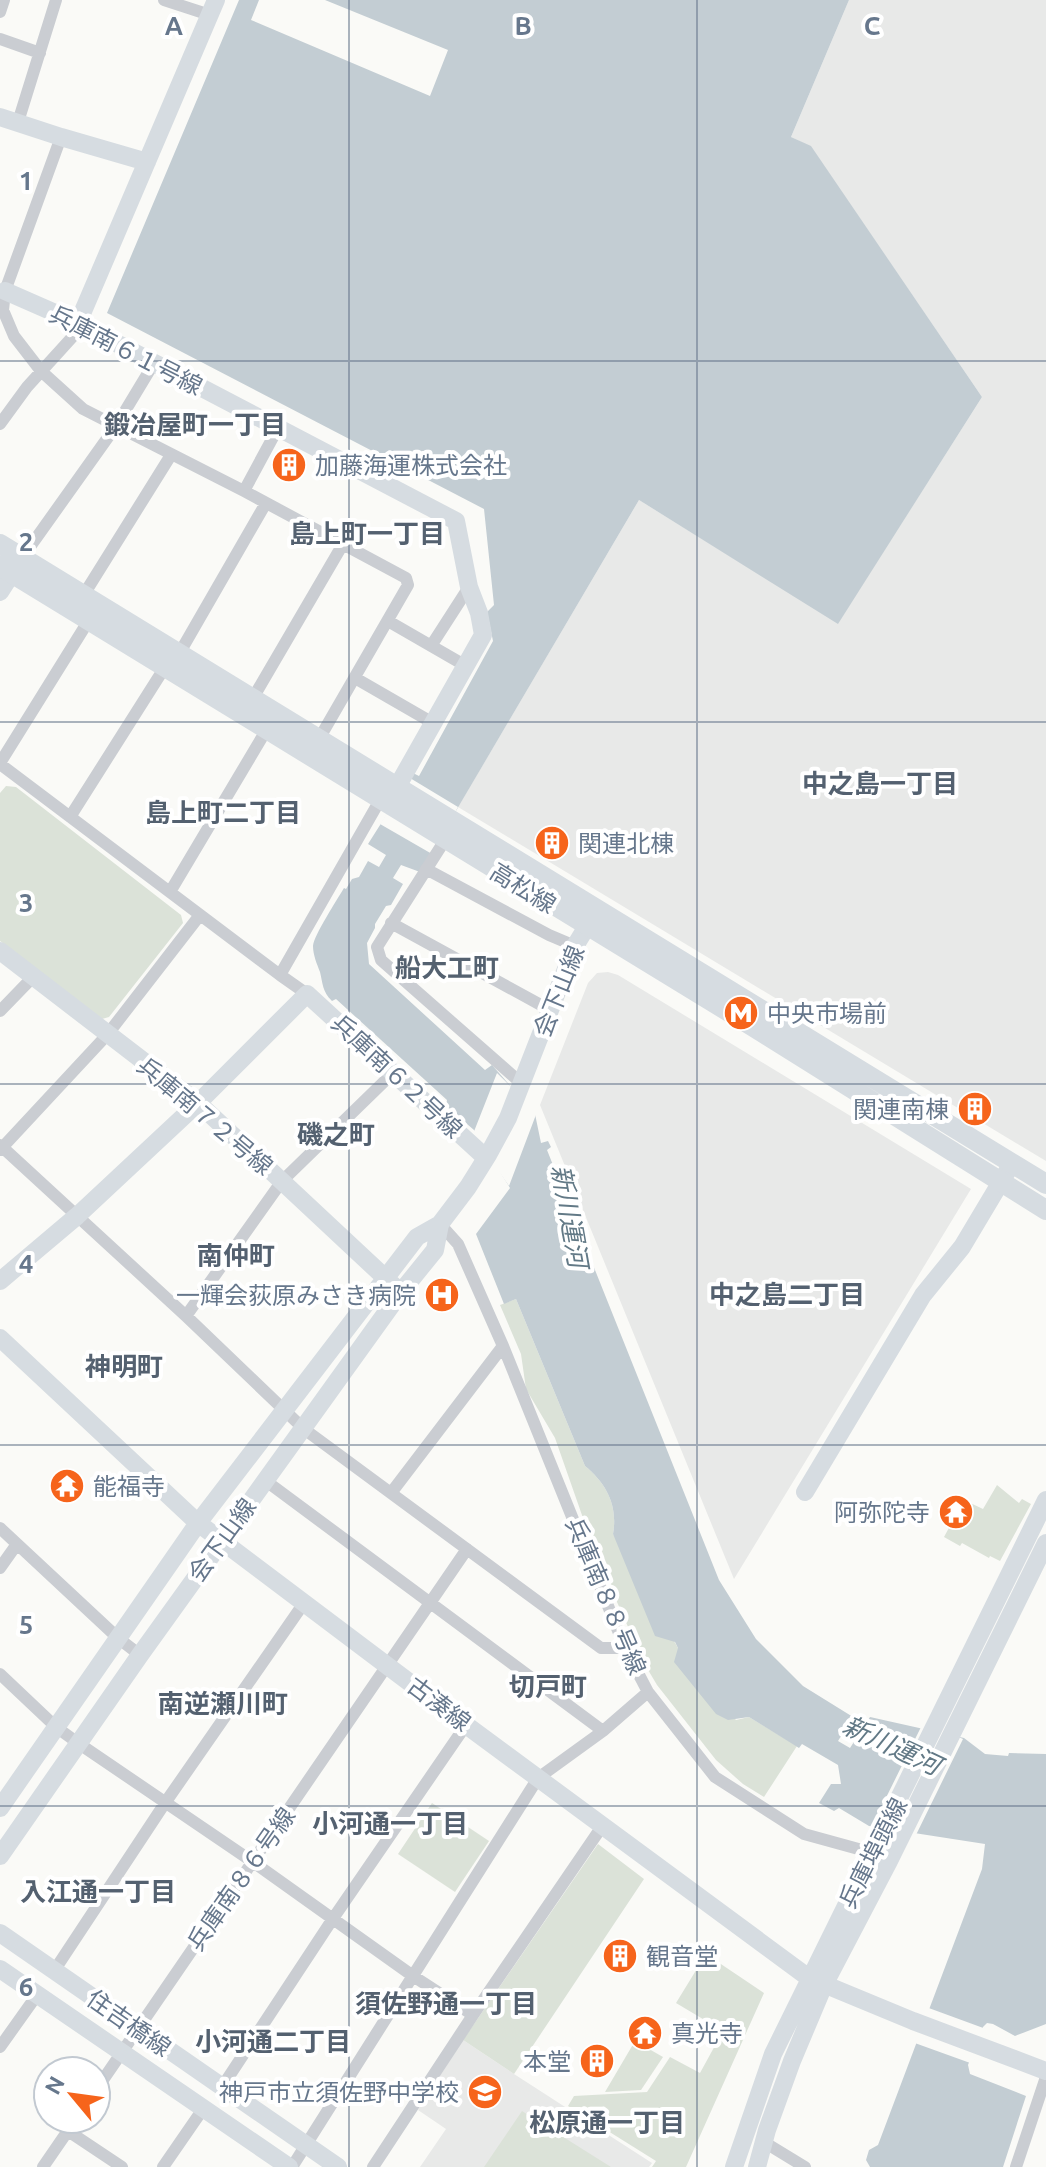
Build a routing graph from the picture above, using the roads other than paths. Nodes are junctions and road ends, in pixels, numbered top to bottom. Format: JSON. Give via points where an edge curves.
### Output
{"nodes":[{"id":1,"x":4,"y":0,"type":"edge"},
{"id":2,"x":56,"y":0,"type":"edge"},
{"id":3,"x":164,"y":0,"type":"edge"},
{"id":4,"x":213,"y":7,"type":"edge"},
{"id":5,"x":0,"y":12,"type":"edge"},
{"id":6,"x":0,"y":39,"type":"edge"},
{"id":7,"x":40,"y":53,"type":"junction"},
{"id":8,"x":9,"y":119,"type":"edge"},
{"id":9,"x":61,"y":137,"type":"junction"},
{"id":10,"x":147,"y":162,"type":"junction"},
{"id":11,"x":2,"y":291,"type":"edge"},
{"id":12,"x":78,"y":323,"type":"junction"},
{"id":13,"x":154,"y":363,"type":"junction"},
{"id":14,"x":41,"y":371,"type":"junction"},
{"id":15,"x":0,"y":424,"type":"edge"},
{"id":16,"x":116,"y":426,"type":"junction"},
{"id":17,"x":278,"y":428,"type":"junction"},
{"id":18,"x":171,"y":455,"type":"junction"},
{"id":19,"x":244,"y":491,"type":"junction"},
{"id":20,"x":266,"y":503,"type":"junction"},
{"id":21,"x":0,"y":544,"type":"edge"},
{"id":22,"x":343,"y":544,"type":"junction"},
{"id":23,"x":11,"y":566,"type":"edge"},
{"id":24,"x":469,"y":587,"type":"junction"},
{"id":25,"x":0,"y":592,"type":"edge"},
{"id":26,"x":83,"y":596,"type":"junction"},
{"id":27,"x":89,"y":620,"type":"junction"},
{"id":28,"x":388,"y":621,"type":"junction"},
{"id":29,"x":431,"y":646,"type":"junction"},
{"id":30,"x":172,"y":660,"type":"junction"},
{"id":31,"x":466,"y":666,"type":"junction"},
{"id":32,"x":355,"y":678,"type":"junction"},
{"id":33,"x":253,"y":698,"type":"junction"},
{"id":34,"x":433,"y":723,"type":"junction"},
{"id":35,"x":267,"y":729,"type":"junction"},
{"id":36,"x":319,"y":739,"type":"junction"},
{"id":37,"x":3,"y":766,"type":"edge"},
{"id":38,"x":0,"y":782,"type":"edge"},
{"id":39,"x":393,"y":796,"type":"junction"},
{"id":40,"x":70,"y":817,"type":"junction"},
{"id":41,"x":446,"y":832,"type":"junction"},
{"id":42,"x":426,"y":869,"type":"junction"},
{"id":43,"x":170,"y":892,"type":"junction"},
{"id":44,"x":200,"y":915,"type":"junction"},
{"id":45,"x":592,"y":918,"type":"junction"},
{"id":46,"x":391,"y":923,"type":"junction"},
{"id":47,"x":575,"y":946,"type":"junction"},
{"id":48,"x":0,"y":951,"type":"edge"},
{"id":49,"x":280,"y":975,"type":"junction"},
{"id":50,"x":33,"y":977,"type":"junction"},
{"id":51,"x":304,"y":996,"type":"junction"},
{"id":52,"x":550,"y":1010,"type":"junction"},
{"id":53,"x":0,"y":1011,"type":"edge"},
{"id":54,"x":107,"y":1035,"type":"junction"},
{"id":55,"x":393,"y":1073,"type":"junction"},
{"id":56,"x":520,"y":1088,"type":"junction"},
{"id":57,"x":198,"y":1103,"type":"junction"},
{"id":58,"x":1,"y":1148,"type":"edge"},
{"id":59,"x":487,"y":1157,"type":"junction"},
{"id":60,"x":1012,"y":1164,"type":"junction"},
{"id":61,"x":282,"y":1181,"type":"junction"},
{"id":62,"x":1001,"y":1182,"type":"junction"},
{"id":63,"x":1046,"y":1184,"type":"edge"},
{"id":64,"x":1046,"y":1210,"type":"edge"},
{"id":65,"x":77,"y":1216,"type":"junction"},
{"id":66,"x":440,"y":1224,"type":"junction"},
{"id":67,"x":386,"y":1279,"type":"junction"},
{"id":68,"x":0,"y":1281,"type":"edge"},
{"id":69,"x":401,"y":1292,"type":"junction"},
{"id":70,"x":186,"y":1316,"type":"junction"},
{"id":71,"x":0,"y":1338,"type":"edge"},
{"id":72,"x":503,"y":1346,"type":"junction"},
{"id":73,"x":283,"y":1409,"type":"junction"},
{"id":74,"x":304,"y":1429,"type":"junction"},
{"id":75,"x":266,"y":1481,"type":"junction"},
{"id":76,"x":805,"y":1492,"type":"dead end"},
{"id":77,"x":391,"y":1493,"type":"junction"},
{"id":78,"x":1045,"y":1506,"type":"edge"},
{"id":79,"x":198,"y":1523,"type":"junction"},
{"id":80,"x":0,"y":1528,"type":"edge"},
{"id":81,"x":221,"y":1541,"type":"junction"},
{"id":82,"x":1046,"y":1543,"type":"edge"},
{"id":83,"x":17,"y":1544,"type":"junction"},
{"id":84,"x":467,"y":1549,"type":"junction"},
{"id":85,"x":0,"y":1568,"type":"edge"},
{"id":86,"x":431,"y":1602,"type":"junction"},
{"id":87,"x":304,"y":1603,"type":"junction"},
{"id":88,"x":118,"y":1638,"type":"junction"},
{"id":89,"x":625,"y":1648,"type":"junction"},
{"id":90,"x":140,"y":1655,"type":"junction"},
{"id":91,"x":387,"y":1665,"type":"junction"},
{"id":92,"x":0,"y":1674,"type":"edge"},
{"id":93,"x":648,"y":1692,"type":"junction"},
{"id":94,"x":466,"y":1725,"type":"junction"},
{"id":95,"x":56,"y":1727,"type":"junction"},
{"id":96,"x":944,"y":1730,"type":"junction"},
{"id":97,"x":603,"y":1731,"type":"junction"},
{"id":98,"x":78,"y":1743,"type":"junction"},
{"id":99,"x":538,"y":1778,"type":"junction"},
{"id":100,"x":165,"y":1803,"type":"junction"},
{"id":101,"x":0,"y":1808,"type":"edge"},
{"id":102,"x":603,"y":1825,"type":"junction"},
{"id":103,"x":885,"y":1849,"type":"junction"},
{"id":104,"x":0,"y":1856,"type":"edge"},
{"id":105,"x":253,"y":1862,"type":"junction"},
{"id":106,"x":332,"y":1920,"type":"junction"},
{"id":107,"x":0,"y":1933,"type":"edge"},
{"id":108,"x":0,"y":1969,"type":"edge"},
{"id":109,"x":54,"y":1971,"type":"junction"},
{"id":110,"x":413,"y":1976,"type":"junction"},
{"id":111,"x":817,"y":1982,"type":"junction"},
{"id":112,"x":37,"y":1995,"type":"junction"},
{"id":113,"x":473,"y":2015,"type":"junction"},
{"id":114,"x":137,"y":2029,"type":"junction"},
{"id":115,"x":0,"y":2047,"type":"edge"},
{"id":116,"x":121,"y":2053,"type":"junction"},
{"id":117,"x":112,"y":2066,"type":"edge"},
{"id":118,"x":1046,"y":2071,"type":"edge"},
{"id":119,"x":1046,"y":2077,"type":"edge"},
{"id":120,"x":222,"y":2087,"type":"junction"},
{"id":121,"x":203,"y":2109,"type":"junction"},
{"id":122,"x":748,"y":2124,"type":"junction"},
{"id":123,"x":65,"y":2135,"type":"edge"},
{"id":124,"x":74,"y":2135,"type":"edge"},
{"id":125,"x":766,"y":2136,"type":"junction"},
{"id":126,"x":306,"y":2145,"type":"junction"},
{"id":127,"x":43,"y":2167,"type":"edge"},
{"id":128,"x":122,"y":2167,"type":"edge"},
{"id":129,"x":163,"y":2167,"type":"edge"},
{"id":130,"x":290,"y":2167,"type":"edge"},
{"id":131,"x":338,"y":2167,"type":"edge"},
{"id":132,"x":373,"y":2167,"type":"edge"},
{"id":133,"x":734,"y":2167,"type":"edge"},
{"id":134,"x":757,"y":2167,"type":"edge"},
{"id":135,"x":805,"y":2167,"type":"edge"},
{"id":136,"x":1016,"y":2167,"type":"edge"}],
"edges":[{"from":1,"to":5,"type":"street"},
{"from":2,"to":7,"type":"street"},
{"from":3,"to":4,"type":"street"},
{"from":4,"to":10,"type":"street"},
{"from":6,"to":7,"type":"street"},
{"from":7,"to":8,"type":"street"},
{"from":8,"to":9,"type":"street"},
{"from":9,"to":10,"type":"street"},
{"from":9,"to":11,"type":"street"},
{"from":10,"to":12,"type":"street"},
{"from":11,"to":12,"type":"street","name":"兵庫南６１号線"},
{"from":11,"to":14,"type":"street","via":[[14,336]]},
{"from":12,"to":13,"type":"street","name":"兵庫南６１号線"},
{"from":12,"to":14,"type":"street","via":[[76,333]]},
{"from":13,"to":16,"type":"street"},
{"from":13,"to":17,"type":"street","name":"兵庫南６１号線"},
{"from":14,"to":15,"type":"street"},
{"from":14,"to":16,"type":"street","via":[[83,409]]},
{"from":16,"to":18,"type":"street"},
{"from":16,"to":23,"type":"street"},
{"from":17,"to":19,"type":"street"},
{"from":17,"to":24,"type":"street","name":"兵庫南６１号線","via":[[456,521]]},
{"from":18,"to":19,"type":"street"},
{"from":18,"to":26,"type":"street"},
{"from":19,"to":20,"type":"street"},
{"from":20,"to":22,"type":"street"},
{"from":20,"to":30,"type":"street"},
{"from":21,"to":23,"type":"main road","name":"高松線"},
{"from":22,"to":28,"type":"street","via":[[406,578],[408,585]]},
{"from":22,"to":33,"type":"street"},
{"from":23,"to":25,"type":"street"},
{"from":23,"to":26,"type":"main road","name":"高松線"},
{"from":23,"to":27,"type":"main road","name":"高松線"},
{"from":24,"to":29,"type":"street"},
{"from":24,"to":31,"type":"street","name":"兵庫南６１号線","via":[[483,635]]},
{"from":26,"to":30,"type":"main road","name":"高松線"},
{"from":27,"to":30,"type":"main road","name":"高松線"},
{"from":27,"to":37,"type":"street"},
{"from":28,"to":29,"type":"street"},
{"from":28,"to":32,"type":"street"},
{"from":29,"to":31,"type":"street"},
{"from":30,"to":33,"type":"main road","name":"高松線"},
{"from":30,"to":35,"type":"main road","name":"高松線"},
{"from":30,"to":40,"type":"street"},
{"from":31,"to":34,"type":"street","name":"兵庫南６１号線"},
{"from":32,"to":34,"type":"street"},
{"from":32,"to":36,"type":"street"},
{"from":33,"to":36,"type":"main road","name":"高松線"},
{"from":34,"to":39,"type":"street","name":"兵庫南６１号線"},
{"from":35,"to":39,"type":"main road","name":"高松線"},
{"from":35,"to":43,"type":"street"},
{"from":36,"to":39,"type":"main road","name":"高松線"},
{"from":37,"to":38,"type":"street"},
{"from":37,"to":40,"type":"street","name":"兵庫南６２号線"},
{"from":39,"to":41,"type":"main road","name":"高松線"},
{"from":39,"to":49,"type":"street"},
{"from":40,"to":43,"type":"street","name":"兵庫南６２号線"},
{"from":41,"to":42,"type":"street"},
{"from":41,"to":45,"type":"main road","name":"高松線"},
{"from":42,"to":46,"type":"street"},
{"from":42,"to":47,"type":"street"},
{"from":43,"to":44,"type":"street","name":"兵庫南６２号線"},
{"from":44,"to":49,"type":"street","name":"兵庫南６２号線"},
{"from":44,"to":54,"type":"street"},
{"from":45,"to":47,"type":"street","name":"会下山線"},
{"from":45,"to":60,"type":"main road","name":"高松線"},
{"from":45,"to":62,"type":"main road","name":"高松線"},
{"from":46,"to":52,"type":"street"},
{"from":46,"to":56,"type":"street","via":[[377,947],[381,960]]},
{"from":47,"to":52,"type":"street","name":"会下山線"},
{"from":48,"to":50,"type":"street","name":"兵庫南７２号線"},
{"from":49,"to":51,"type":"street","name":"兵庫南６２号線"},
{"from":50,"to":53,"type":"street"},
{"from":50,"to":54,"type":"street","name":"兵庫南７２号線"},
{"from":51,"to":55,"type":"street","name":"兵庫南６２号線"},
{"from":51,"to":57,"type":"street"},
{"from":52,"to":56,"type":"street","name":"会下山線"},
{"from":54,"to":57,"type":"street","name":"兵庫南７２号線"},
{"from":54,"to":58,"type":"street"},
{"from":55,"to":59,"type":"street","name":"兵庫南６２号線"},
{"from":55,"to":61,"type":"street"},
{"from":56,"to":59,"type":"street","name":"会下山線"},
{"from":57,"to":61,"type":"street","name":"兵庫南７２号線"},
{"from":57,"to":65,"type":"street"},
{"from":58,"to":65,"type":"street"},
{"from":59,"to":66,"type":"street","name":"会下山線"},
{"from":60,"to":62,"type":"street"},
{"from":60,"to":63,"type":"main road","name":"高松線"},
{"from":61,"to":67,"type":"street","name":"兵庫南７２号線"},
{"from":61,"to":70,"type":"street"},
{"from":62,"to":64,"type":"main road","name":"高松線"},
{"from":62,"to":76,"type":"street","via":[[962,1247],[923,1295]]},
{"from":65,"to":68,"type":"street"},
{"from":65,"to":70,"type":"street"},
{"from":66,"to":67,"type":"street","name":"会下山線","via":[[417,1237]]},
{"from":66,"to":69,"type":"street","name":"会下山線","via":[[435,1250]]},
{"from":66,"to":72,"type":"street","name":"兵庫南８８号線","via":[[458,1244]]},
{"from":67,"to":69,"type":"street","name":"兵庫南７２号線"},
{"from":67,"to":73,"type":"street","name":"会下山線"},
{"from":69,"to":74,"type":"street","name":"会下山線"},
{"from":70,"to":73,"type":"street"},
{"from":71,"to":79,"type":"street","name":"古湊線"},
{"from":72,"to":77,"type":"street"},
{"from":72,"to":89,"type":"street","name":"兵庫南８８号線"},
{"from":73,"to":74,"type":"street"},
{"from":73,"to":79,"type":"street","name":"会下山線"},
{"from":74,"to":75,"type":"street","name":"会下山線"},
{"from":74,"to":77,"type":"street"},
{"from":75,"to":81,"type":"street","name":"会下山線"},
{"from":75,"to":86,"type":"street"},
{"from":77,"to":84,"type":"street"},
{"from":78,"to":96,"type":"street","name":"兵庫埠頭線"},
{"from":79,"to":81,"type":"street","name":"古湊線"},
{"from":79,"to":88,"type":"street","name":"会下山線"},
{"from":80,"to":83,"type":"street"},
{"from":81,"to":87,"type":"street","name":"古湊線"},
{"from":81,"to":90,"type":"street","name":"会下山線"},
{"from":82,"to":96,"type":"street","name":"兵庫埠頭線"},
{"from":83,"to":85,"type":"street"},
{"from":83,"to":88,"type":"street"},
{"from":84,"to":86,"type":"street","name":"兵庫南８６号線"},
{"from":84,"to":89,"type":"street","via":[[601,1648]]},
{"from":86,"to":91,"type":"street","name":"兵庫南８６号線"},
{"from":86,"to":97,"type":"street"},
{"from":87,"to":91,"type":"street","name":"古湊線"},
{"from":87,"to":100,"type":"street"},
{"from":88,"to":90,"type":"street"},
{"from":88,"to":95,"type":"street","name":"会下山線"},
{"from":89,"to":93,"type":"street","name":"兵庫南８８号線"},
{"from":90,"to":98,"type":"street","name":"会下山線"},
{"from":91,"to":94,"type":"street","name":"古湊線"},
{"from":91,"to":105,"type":"street","name":"兵庫南８６号線"},
{"from":92,"to":95,"type":"street"},
{"from":93,"to":97,"type":"street"},
{"from":93,"to":103,"type":"street","name":"兵庫南８８号線","via":[[715,1777],[804,1834]]},
{"from":94,"to":99,"type":"street","name":"古湊線"},
{"from":94,"to":106,"type":"street"},
{"from":95,"to":98,"type":"street"},
{"from":95,"to":101,"type":"street","name":"会下山線"},
{"from":96,"to":103,"type":"street","name":"兵庫埠頭線"},
{"from":97,"to":99,"type":"street"},
{"from":98,"to":100,"type":"street"},
{"from":98,"to":104,"type":"street","name":"会下山線"},
{"from":99,"to":102,"type":"street","name":"古湊線"},
{"from":99,"to":110,"type":"street"},
{"from":100,"to":105,"type":"street"},
{"from":100,"to":109,"type":"street"},
{"from":102,"to":111,"type":"street","name":"古湊線"},
{"from":102,"to":113,"type":"street"},
{"from":103,"to":111,"type":"street","name":"兵庫埠頭線"},
{"from":105,"to":106,"type":"street"},
{"from":105,"to":114,"type":"street","name":"兵庫南８６号線"},
{"from":106,"to":110,"type":"street"},
{"from":106,"to":120,"type":"street"},
{"from":107,"to":109,"type":"street","name":"住吉橋線"},
{"from":108,"to":112,"type":"street","name":"住吉橋線"},
{"from":109,"to":114,"type":"street","name":"住吉橋線"},
{"from":110,"to":113,"type":"street"},
{"from":110,"to":126,"type":"street"},
{"from":111,"to":118,"type":"street","name":"古湊線"},
{"from":111,"to":122,"type":"street","name":"兵庫埠頭線","via":[[773,2054]]},
{"from":111,"to":125,"type":"street","name":"兵庫埠頭線"},
{"from":112,"to":115,"type":"street"},
{"from":112,"to":116,"type":"street","name":"住吉橋線"},
{"from":113,"to":132,"type":"street"},
{"from":114,"to":116,"type":"street","name":"兵庫南８６号線"},
{"from":114,"to":120,"type":"street","name":"住吉橋線"},
{"from":116,"to":117,"type":"street","name":"兵庫南８６号線"},
{"from":116,"to":121,"type":"street","name":"住吉橋線"},
{"from":119,"to":136,"type":"street"},
{"from":120,"to":126,"type":"street","name":"住吉橋線"},
{"from":121,"to":129,"type":"street"},
{"from":121,"to":130,"type":"street","name":"住吉橋線"},
{"from":122,"to":125,"type":"street"},
{"from":122,"to":133,"type":"street","name":"兵庫埠頭線"},
{"from":123,"to":127,"type":"street"},
{"from":124,"to":128,"type":"street"},
{"from":125,"to":134,"type":"street","name":"兵庫埠頭線"},
{"from":125,"to":135,"type":"street"},
{"from":126,"to":130,"type":"street"},
{"from":126,"to":131,"type":"street","name":"住吉橋線"}]}
